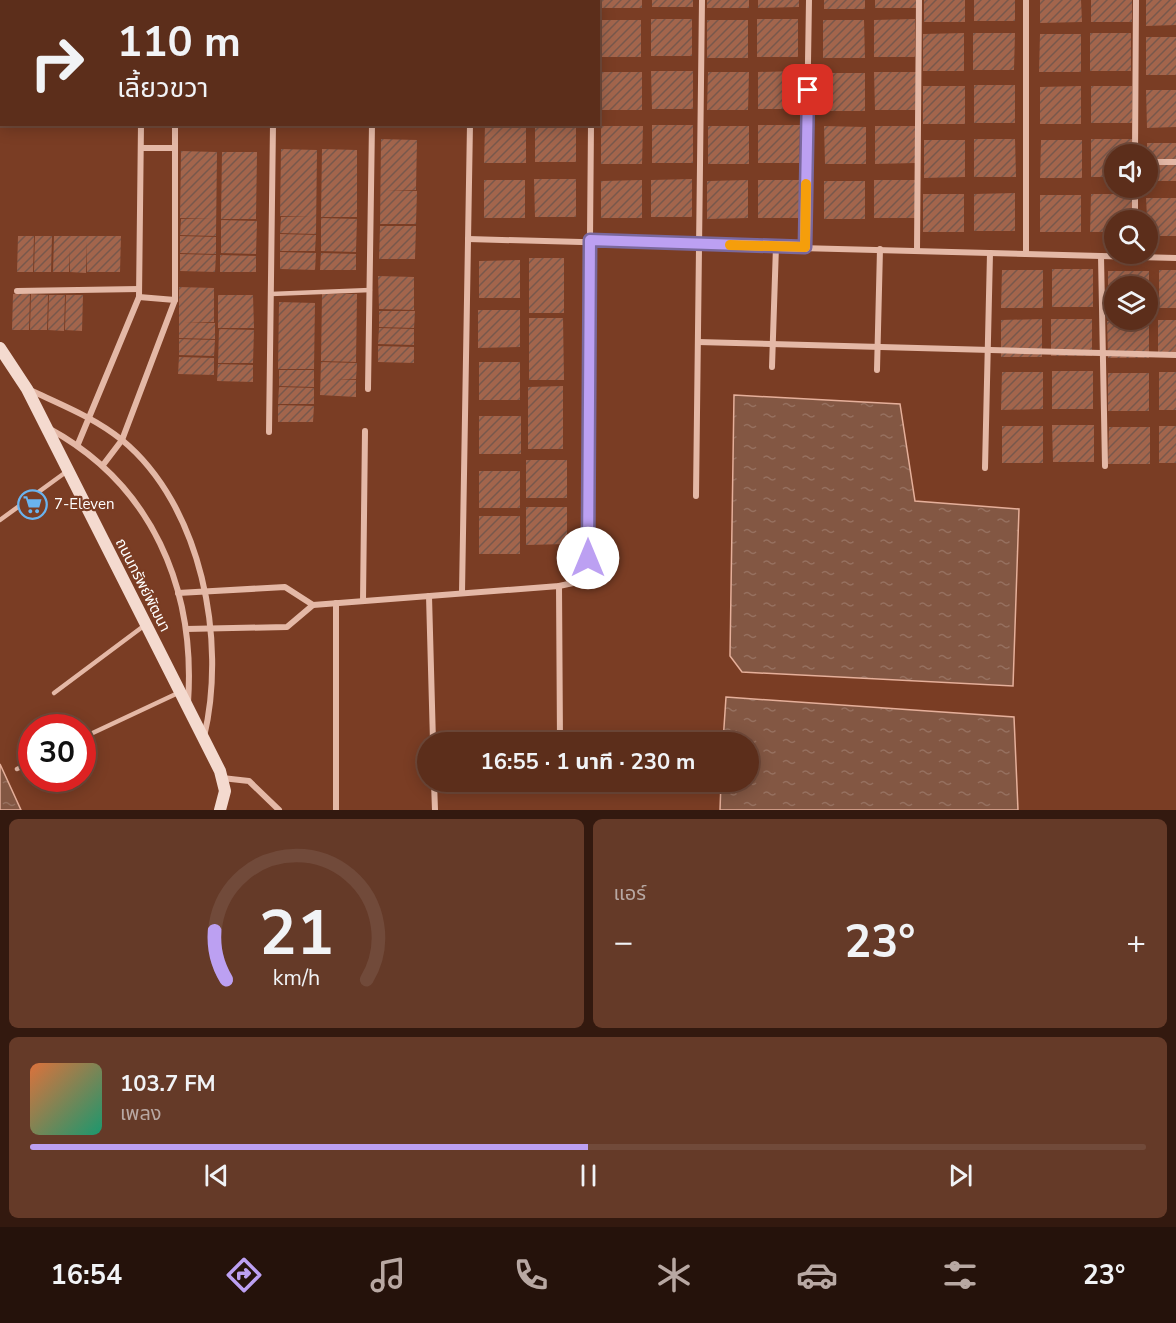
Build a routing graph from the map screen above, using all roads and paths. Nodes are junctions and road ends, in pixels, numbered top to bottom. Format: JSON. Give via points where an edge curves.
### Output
{"nodes":[{"id":1,"x":702,"y":0,"type":"edge"},
{"id":2,"x":809,"y":0,"type":"edge"},
{"id":3,"x":919,"y":0,"type":"edge"},
{"id":4,"x":1026,"y":0,"type":"edge"},
{"id":5,"x":1136,"y":0,"type":"edge"},
{"id":6,"x":141,"y":126,"type":"edge"},
{"id":7,"x":175,"y":126,"type":"edge"},
{"id":8,"x":273,"y":126,"type":"edge"},
{"id":9,"x":372,"y":126,"type":"edge"},
{"id":10,"x":470,"y":126,"type":"edge"},
{"id":11,"x":591,"y":126,"type":"edge"},
{"id":12,"x":1135,"y":144,"type":"edge"},
{"id":13,"x":141,"y":148,"type":"junction"},
{"id":14,"x":175,"y":148,"type":"junction"},
{"id":15,"x":1158,"y":162,"type":"edge"},
{"id":16,"x":1176,"y":162,"type":"edge"},
{"id":17,"x":468,"y":238,"type":"junction"},
{"id":18,"x":590,"y":240,"type":"junction"},
{"id":19,"x":700,"y":244,"type":"junction"},
{"id":20,"x":776,"y":246,"type":"junction"},
{"id":21,"x":805,"y":247,"type":"junction"},
{"id":22,"x":880,"y":249,"type":"junction"},
{"id":23,"x":917,"y":250,"type":"junction"},
{"id":24,"x":990,"y":253,"type":"junction"},
{"id":25,"x":1026,"y":254,"type":"junction"},
{"id":26,"x":1101,"y":256,"type":"junction"},
{"id":27,"x":1104,"y":256,"type":"edge"},
{"id":28,"x":1158,"y":257,"type":"edge"},
{"id":29,"x":1176,"y":258,"type":"edge"},
{"id":30,"x":369,"y":290,"type":"junction"},
{"id":31,"x":16,"y":291,"type":"dead end"},
{"id":32,"x":139,"y":293,"type":"junction"},
{"id":33,"x":271,"y":294,"type":"junction"},
{"id":34,"x":175,"y":300,"type":"junction"},
{"id":35,"x":698,"y":342,"type":"junction"},
{"id":36,"x":773,"y":344,"type":"junction"},
{"id":37,"x":878,"y":347,"type":"junction"},
{"id":38,"x":988,"y":350,"type":"junction"},
{"id":39,"x":1,"y":351,"type":"edge"},
{"id":40,"x":1103,"y":353,"type":"junction"},
{"id":41,"x":1176,"y":355,"type":"edge"},
{"id":42,"x":772,"y":367,"type":"dead end"},
{"id":43,"x":878,"y":370,"type":"dead end"},
{"id":44,"x":27,"y":389,"type":"junction"},
{"id":45,"x":368,"y":389,"type":"dead end"},
{"id":46,"x":90,"y":419,"type":"junction"},
{"id":47,"x":46,"y":427,"type":"junction"},
{"id":48,"x":365,"y":431,"type":"dead end"},
{"id":49,"x":270,"y":432,"type":"dead end"},
{"id":50,"x":123,"y":440,"type":"junction"},
{"id":51,"x":78,"y":444,"type":"junction"},
{"id":52,"x":103,"y":465,"type":"junction"},
{"id":53,"x":1105,"y":466,"type":"dead end"},
{"id":54,"x":985,"y":468,"type":"dead end"},
{"id":55,"x":68,"y":470,"type":"junction"},
{"id":56,"x":696,"y":496,"type":"dead end"},
{"id":57,"x":0,"y":518,"type":"edge"},
{"id":58,"x":559,"y":586,"type":"junction"},
{"id":59,"x":204,"y":590,"type":"junction"},
{"id":60,"x":462,"y":592,"type":"junction"},
{"id":61,"x":178,"y":593,"type":"junction"},
{"id":62,"x":429,"y":596,"type":"junction"},
{"id":63,"x":363,"y":601,"type":"junction"},
{"id":64,"x":336,"y":603,"type":"junction"},
{"id":65,"x":313,"y":605,"type":"junction"},
{"id":66,"x":146,"y":624,"type":"junction"},
{"id":67,"x":186,"y":629,"type":"junction"},
{"id":68,"x":210,"y":629,"type":"junction"},
{"id":69,"x":180,"y":692,"type":"junction"},
{"id":70,"x":54,"y":693,"type":"dead end"},
{"id":71,"x":188,"y":706,"type":"junction"},
{"id":72,"x":96,"y":731,"type":"edge"},
{"id":73,"x":433,"y":732,"type":"edge"},
{"id":74,"x":561,"y":732,"type":"edge"},
{"id":75,"x":204,"y":739,"type":"junction"},
{"id":76,"x":222,"y":777,"type":"junction"},
{"id":77,"x":434,"y":792,"type":"edge"},
{"id":78,"x":220,"y":810,"type":"edge"},
{"id":79,"x":279,"y":810,"type":"edge"},
{"id":80,"x":336,"y":810,"type":"edge"},
{"id":81,"x":435,"y":810,"type":"edge"}],
"edges":[{"from":1,"to":19,"type":"street"},
{"from":2,"to":21,"type":"street"},
{"from":3,"to":23,"type":"street"},
{"from":4,"to":25,"type":"street"},
{"from":5,"to":12,"type":"street"},
{"from":6,"to":13,"type":"street"},
{"from":7,"to":14,"type":"street"},
{"from":8,"to":33,"type":"street"},
{"from":9,"to":30,"type":"street"},
{"from":10,"to":17,"type":"street"},
{"from":11,"to":18,"type":"street"},
{"from":13,"to":14,"type":"street"},
{"from":13,"to":32,"type":"street"},
{"from":14,"to":34,"type":"street"},
{"from":15,"to":16,"type":"street"},
{"from":17,"to":18,"type":"street"},
{"from":17,"to":60,"type":"street"},
{"from":18,"to":19,"type":"street"},
{"from":18,"to":58,"type":"street","via":[[587,580]]},
{"from":19,"to":20,"type":"street"},
{"from":19,"to":35,"type":"street"},
{"from":20,"to":21,"type":"street"},
{"from":20,"to":36,"type":"street"},
{"from":21,"to":22,"type":"street"},
{"from":22,"to":23,"type":"street"},
{"from":22,"to":37,"type":"street"},
{"from":23,"to":24,"type":"street"},
{"from":24,"to":25,"type":"street"},
{"from":24,"to":38,"type":"street"},
{"from":25,"to":26,"type":"street"},
{"from":26,"to":27,"type":"street"},
{"from":26,"to":40,"type":"street"},
{"from":28,"to":29,"type":"street"},
{"from":30,"to":33,"type":"lane"},
{"from":30,"to":45,"type":"street"},
{"from":31,"to":32,"type":"street"},
{"from":32,"to":34,"type":"street"},
{"from":32,"to":46,"type":"street"},
{"from":33,"to":49,"type":"street"},
{"from":34,"to":50,"type":"street"},
{"from":35,"to":36,"type":"street"},
{"from":35,"to":56,"type":"street"},
{"from":36,"to":37,"type":"street"},
{"from":36,"to":42,"type":"street"},
{"from":37,"to":38,"type":"street"},
{"from":37,"to":43,"type":"street"},
{"from":38,"to":40,"type":"street"},
{"from":38,"to":54,"type":"street"},
{"from":39,"to":44,"type":"street","name":"ถนนทรัพย์พัฒนา"},
{"from":40,"to":41,"type":"street"},
{"from":40,"to":53,"type":"street"},
{"from":44,"to":46,"type":"street"},
{"from":44,"to":47,"type":"street","name":"ถนนทรัพย์พัฒนา"},
{"from":46,"to":50,"type":"street"},
{"from":46,"to":51,"type":"street"},
{"from":47,"to":51,"type":"street"},
{"from":47,"to":55,"type":"street","name":"ถนนทรัพย์พัฒนา"},
{"from":48,"to":63,"type":"street"},
{"from":50,"to":52,"type":"street"},
{"from":50,"to":59,"type":"street","via":[[168,493],[192,547]]},
{"from":51,"to":52,"type":"street"},
{"from":52,"to":61,"type":"street","via":[[151,525]]},
{"from":55,"to":57,"type":"lane"},
{"from":55,"to":66,"type":"street","name":"ถนนทรัพย์พัฒนา"},
{"from":58,"to":60,"type":"street"},
{"from":58,"to":74,"type":"street"},
{"from":59,"to":61,"type":"street"},
{"from":59,"to":65,"type":"street","via":[[285,587]]},
{"from":59,"to":68,"type":"street"},
{"from":60,"to":62,"type":"street"},
{"from":61,"to":67,"type":"street"},
{"from":62,"to":63,"type":"street"},
{"from":62,"to":73,"type":"street"},
{"from":63,"to":64,"type":"street"},
{"from":64,"to":65,"type":"street"},
{"from":64,"to":80,"type":"street"},
{"from":65,"to":68,"type":"street","via":[[287,627]]},
{"from":66,"to":69,"type":"street","name":"ถนนทรัพย์พัฒนา"},
{"from":66,"to":70,"type":"lane"},
{"from":67,"to":68,"type":"street"},
{"from":67,"to":71,"type":"street","via":[[190,667]]},
{"from":68,"to":75,"type":"street","via":[[212,707]]},
{"from":69,"to":71,"type":"street","name":"ถนนทรัพย์พัฒนา"},
{"from":69,"to":72,"type":"lane"},
{"from":71,"to":75,"type":"street","name":"ถนนทรัพย์พัฒนา"},
{"from":75,"to":76,"type":"street","name":"ถนนทรัพย์พัฒนา"},
{"from":76,"to":78,"type":"street","name":"ถนนทรัพย์พัฒนา","via":[[225,791]]},
{"from":76,"to":79,"type":"street","via":[[249,781]]},
{"from":77,"to":81,"type":"street"}]}
